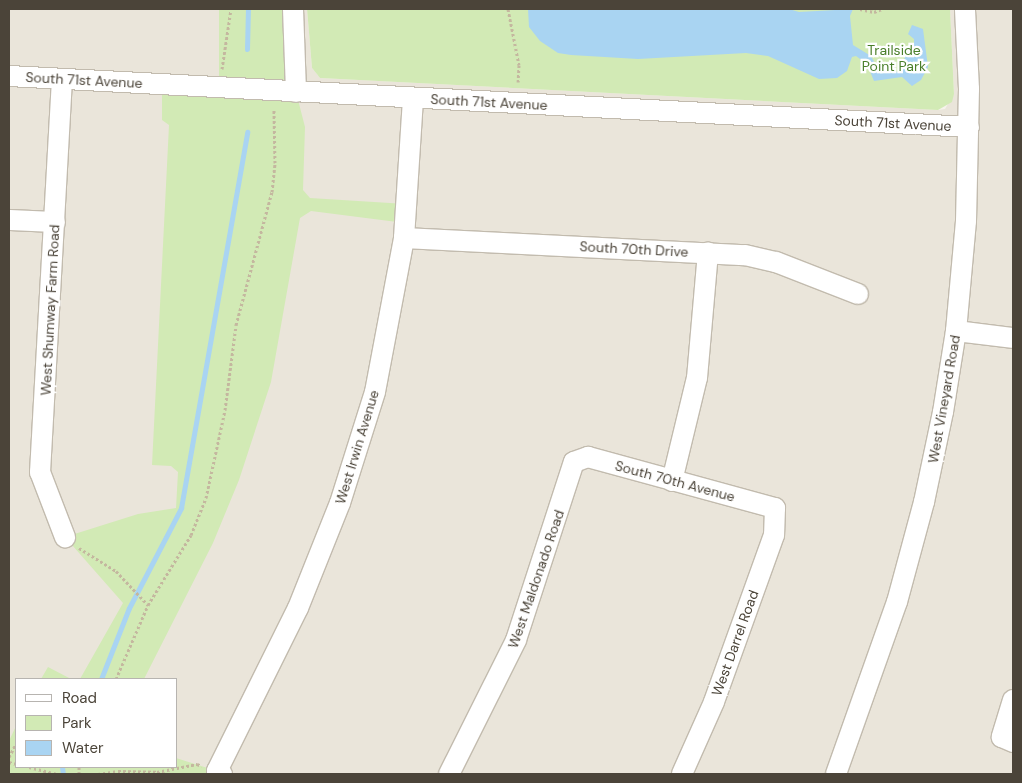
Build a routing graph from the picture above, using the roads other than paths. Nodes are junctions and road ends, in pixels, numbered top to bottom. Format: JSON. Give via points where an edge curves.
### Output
{"nodes":[{"id":1,"x":293,"y":9,"type":"edge"},
{"id":2,"x":966,"y":9,"type":"edge"},
{"id":3,"x":9,"y":76,"type":"edge"},
{"id":4,"x":62,"y":79,"type":"junction"},
{"id":5,"x":296,"y":92,"type":"junction"},
{"id":6,"x":413,"y":98,"type":"junction"},
{"id":7,"x":969,"y":127,"type":"junction"},
{"id":8,"x":9,"y":220,"type":"edge"},
{"id":9,"x":55,"y":222,"type":"junction"},
{"id":10,"x":404,"y":238,"type":"junction"},
{"id":11,"x":708,"y":252,"type":"junction"},
{"id":12,"x":858,"y":294,"type":"dead end"},
{"id":13,"x":956,"y":331,"type":"junction"},
{"id":14,"x":1013,"y":338,"type":"edge"},
{"id":15,"x":574,"y":462,"type":"joint"},
{"id":16,"x":672,"y":481,"type":"junction"},
{"id":17,"x":775,"y":508,"type":"joint"},
{"id":18,"x":64,"y":537,"type":"road end"},
{"id":19,"x":1013,"y":700,"type":"edge"},
{"id":20,"x":1008,"y":740,"type":"edge"},
{"id":21,"x":219,"y":773,"type":"edge"},
{"id":22,"x":448,"y":774,"type":"edge"},
{"id":23,"x":682,"y":774,"type":"edge"},
{"id":24,"x":836,"y":774,"type":"edge"}],
"edges":[{"from":1,"to":5,"type":"street"},
{"from":2,"to":7,"type":"street","name":"West Vineyard Road"},
{"from":3,"to":4,"type":"street","name":"South 71st Avenue"},
{"from":4,"to":5,"type":"street","name":"South 71st Avenue"},
{"from":4,"to":9,"type":"street","name":"West Shumway Farm Road"},
{"from":5,"to":6,"type":"street","name":"South 71st Avenue"},
{"from":6,"to":7,"type":"street","name":"South 71st Avenue"},
{"from":6,"to":10,"type":"street","name":"West Irwin Avenue"},
{"from":7,"to":13,"type":"street","name":"West Vineyard Road","via":[[966,221]]},
{"from":8,"to":9,"type":"street"},
{"from":9,"to":18,"type":"street","name":"West Shumway Farm Road","via":[[40,472]]},
{"from":10,"to":11,"type":"street","name":"South 70th Drive"},
{"from":10,"to":21,"type":"street","name":"West Irwin Avenue","via":[[375,392],[340,503],[298,608]]},
{"from":11,"to":12,"type":"street","name":"South 70th Drive","via":[[776,262]]},
{"from":11,"to":16,"type":"street","via":[[697,378]]},
{"from":13,"to":14,"type":"street"},
{"from":13,"to":24,"type":"street","name":"West Vineyard Road","via":[[937,444],[910,557],[862,708]]},
{"from":15,"to":16,"type":"street","name":"South 70th Avenue","via":[[588,457]]},
{"from":15,"to":22,"type":"street","name":"West Maldonado Road","via":[[516,640]]},
{"from":16,"to":17,"type":"street","name":"South 70th Avenue"},
{"from":17,"to":23,"type":"street","name":"West Darrel Road","via":[[774,535],[714,702]]},
{"from":19,"to":20,"type":"street"}]}
